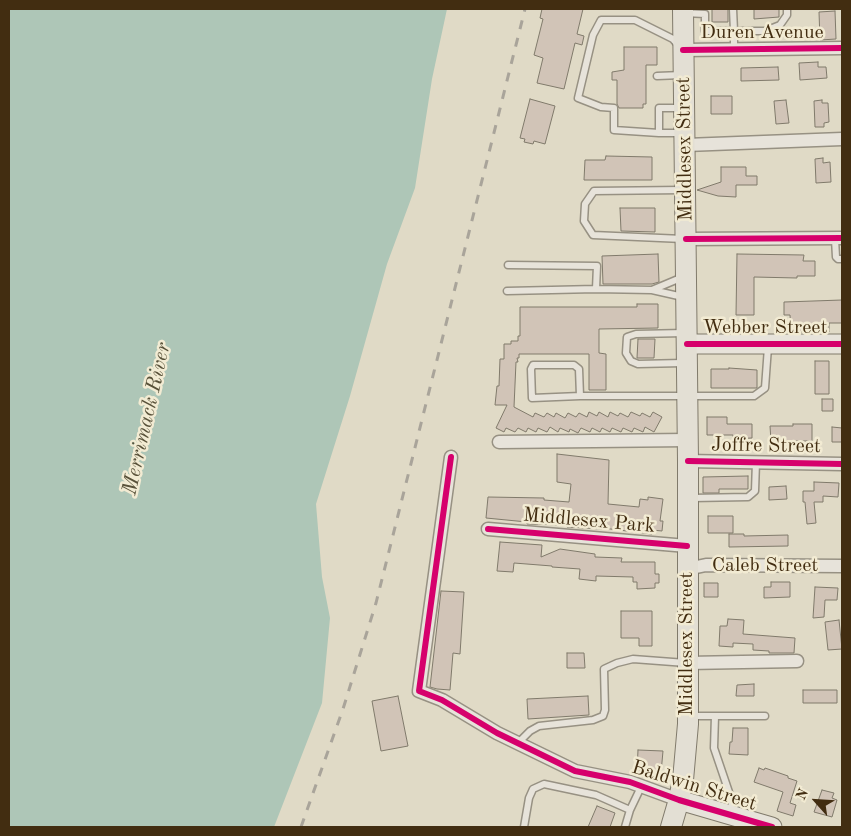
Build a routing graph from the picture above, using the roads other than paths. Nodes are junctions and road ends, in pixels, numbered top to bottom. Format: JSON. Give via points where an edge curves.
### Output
{"nodes":[{"id":1,"x":733,"y":9,"type":"edge"},
{"id":2,"x":787,"y":9,"type":"edge"},
{"id":3,"x":683,"y":11,"type":"edge"},
{"id":4,"x":705,"y":11,"type":"edge"},
{"id":5,"x":734,"y":31,"type":"junction"},
{"id":6,"x":842,"y":48,"type":"edge"},
{"id":7,"x":683,"y":50,"type":"junction"},
{"id":8,"x":734,"y":50,"type":"junction"},
{"id":9,"x":683,"y":74,"type":"junction"},
{"id":10,"x":657,"y":76,"type":"dead end"},
{"id":11,"x":683,"y":108,"type":"junction"},
{"id":12,"x":659,"y":133,"type":"junction"},
{"id":13,"x":686,"y":139,"type":"junction"},
{"id":14,"x":842,"y":139,"type":"edge"},
{"id":15,"x":686,"y":190,"type":"junction"},
{"id":16,"x":839,"y":238,"type":"edge"},
{"id":17,"x":686,"y":239,"type":"junction"},
{"id":18,"x":842,"y":259,"type":"edge"},
{"id":19,"x":508,"y":266,"type":"dead end"},
{"id":20,"x":687,"y":276,"type":"junction"},
{"id":21,"x":596,"y":289,"type":"junction"},
{"id":22,"x":652,"y":290,"type":"junction"},
{"id":23,"x":507,"y":291,"type":"dead end"},
{"id":24,"x":687,"y":298,"type":"junction"},
{"id":25,"x":768,"y":344,"type":"junction"},
{"id":26,"x":842,"y":344,"type":"edge"},
{"id":27,"x":687,"y":347,"type":"junction"},
{"id":28,"x":687,"y":395,"type":"junction"},
{"id":29,"x":580,"y":396,"type":"junction"},
{"id":30,"x":688,"y":440,"type":"junction"},
{"id":31,"x":499,"y":442,"type":"dead end"},
{"id":32,"x":451,"y":458,"type":"dead end"},
{"id":33,"x":688,"y":461,"type":"junction"},
{"id":34,"x":756,"y":462,"type":"junction"},
{"id":35,"x":842,"y":464,"type":"edge"},
{"id":36,"x":688,"y":498,"type":"junction"},
{"id":37,"x":488,"y":529,"type":"dead end"},
{"id":38,"x":687,"y":546,"type":"junction"},
{"id":39,"x":842,"y":566,"type":"edge"},
{"id":40,"x":687,"y":569,"type":"junction"},
{"id":41,"x":797,"y":661,"type":"dead end"},
{"id":42,"x":688,"y":663,"type":"junction"},
{"id":43,"x":688,"y":716,"type":"junction"},
{"id":44,"x":715,"y":716,"type":"junction"},
{"id":45,"x":765,"y":716,"type":"dead end"},
{"id":46,"x":520,"y":745,"type":"junction"},
{"id":47,"x":641,"y":787,"type":"junction"},
{"id":48,"x":679,"y":800,"type":"junction"},
{"id":49,"x":630,"y":810,"type":"junction"},
{"id":50,"x":731,"y":815,"type":"junction"},
{"id":51,"x":524,"y":827,"type":"edge"},
{"id":52,"x":626,"y":827,"type":"edge"},
{"id":53,"x":671,"y":827,"type":"edge"},
{"id":54,"x":772,"y":827,"type":"edge"}],
"edges":[{"from":1,"to":5,"type":"lane"},
{"from":2,"to":5,"type":"lane","via":[[787,16],[780,26],[765,31]]},
{"from":3,"to":4,"type":"lane"},
{"from":3,"to":7,"type":"main road","name":"Middlesex Street"},
{"from":4,"to":5,"type":"lane","via":[[705,31]]},
{"from":5,"to":8,"type":"lane"},
{"from":6,"to":8,"type":"street","name":"Duren Avenue"},
{"from":7,"to":8,"type":"street","name":"Duren Avenue"},
{"from":7,"to":9,"type":"main road","name":"Middlesex Street"},
{"from":7,"to":12,"type":"lane","via":[[673,38],[635,20],[602,20],[593,35],[578,98],[600,108],[614,108],[614,130]]},
{"from":9,"to":10,"type":"lane"},
{"from":9,"to":11,"type":"main road","name":"Middlesex Street"},
{"from":11,"to":12,"type":"lane","via":[[660,108]]},
{"from":11,"to":13,"type":"main road","name":"Middlesex Street"},
{"from":12,"to":13,"type":"lane"},
{"from":13,"to":14,"type":"street"},
{"from":13,"to":15,"type":"main road","name":"Middlesex Street"},
{"from":15,"to":17,"type":"main road","name":"Middlesex Street"},
{"from":15,"to":17,"type":"lane","via":[[594,191],[585,204],[584,221],[593,235]]},
{"from":16,"to":17,"type":"street"},
{"from":16,"to":18,"type":"lane","via":[[836,257]]},
{"from":17,"to":20,"type":"main road","name":"Middlesex Street"},
{"from":19,"to":21,"type":"lane","via":[[597,266]]},
{"from":20,"to":22,"type":"lane"},
{"from":20,"to":24,"type":"main road","name":"Middlesex Street"},
{"from":21,"to":22,"type":"lane"},
{"from":21,"to":23,"type":"lane"},
{"from":22,"to":24,"type":"lane"},
{"from":24,"to":27,"type":"main road","name":"Middlesex Street"},
{"from":25,"to":26,"type":"street","name":"Webber Street"},
{"from":25,"to":27,"type":"street","name":"Webber Street"},
{"from":25,"to":28,"type":"lane","via":[[765,388],[754,396]]},
{"from":27,"to":27,"type":"lane","via":[[638,364],[631,361],[626,353],[627,336],[636,334]]},
{"from":27,"to":28,"type":"main road","name":"Middlesex Street"},
{"from":28,"to":29,"type":"lane"},
{"from":28,"to":30,"type":"main road","name":"Middlesex Street"},
{"from":29,"to":29,"type":"lane","via":[[579,369],[574,365],[533,365],[532,398]]},
{"from":30,"to":31,"type":"street"},
{"from":30,"to":33,"type":"main road","name":"Middlesex Street"},
{"from":32,"to":46,"type":"street","name":"Baldwin Street","via":[[418,691],[442,700]]},
{"from":33,"to":34,"type":"street","name":"Joffre Street"},
{"from":33,"to":36,"type":"main road","name":"Middlesex Street"},
{"from":34,"to":35,"type":"street","name":"Joffre Street"},
{"from":34,"to":36,"type":"lane","via":[[756,491],[748,497]]},
{"from":36,"to":38,"type":"main road","name":"Middlesex Street"},
{"from":37,"to":38,"type":"street","name":"Middlesex Park"},
{"from":38,"to":40,"type":"main road","name":"Middlesex Street"},
{"from":39,"to":40,"type":"street","name":"Caleb Street","via":[[706,565]]},
{"from":40,"to":42,"type":"main road","name":"Middlesex Street"},
{"from":41,"to":42,"type":"street"},
{"from":42,"to":43,"type":"main road","name":"Middlesex Street"},
{"from":42,"to":46,"type":"lane","via":[[633,659],[617,662],[604,669],[603,716],[539,726],[530,731]]},
{"from":43,"to":44,"type":"lane"},
{"from":43,"to":48,"type":"main road","name":"Middlesex Street"},
{"from":44,"to":45,"type":"lane"},
{"from":44,"to":50,"type":"lane","via":[[714,748],[732,802]]},
{"from":46,"to":47,"type":"street","name":"Baldwin Street","via":[[574,771]]},
{"from":47,"to":48,"type":"street","name":"Baldwin Street"},
{"from":47,"to":49,"type":"lane"},
{"from":48,"to":50,"type":"street","name":"Baldwin Street"},
{"from":48,"to":53,"type":"main road","name":"Middlesex Street"},
{"from":49,"to":51,"type":"lane","via":[[596,795],[544,784],[533,789]]},
{"from":49,"to":52,"type":"lane"},
{"from":50,"to":54,"type":"street","name":"Baldwin Street"}]}
